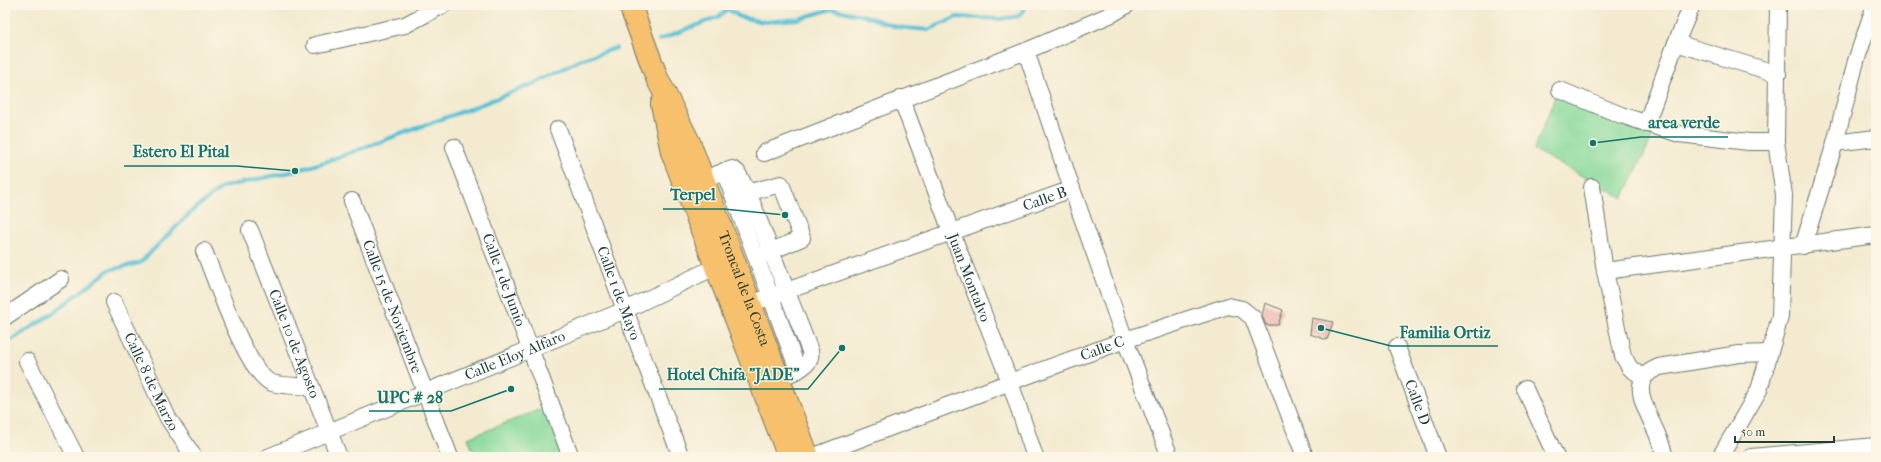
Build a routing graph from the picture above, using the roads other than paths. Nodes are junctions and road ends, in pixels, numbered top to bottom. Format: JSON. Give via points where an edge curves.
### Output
{"nodes":[{"id":1,"x":443,"y":5,"type":"edge"},
{"id":2,"x":630,"y":5,"type":"edge"},
{"id":3,"x":1127,"y":5,"type":"edge"},
{"id":4,"x":1692,"y":5,"type":"edge"},
{"id":5,"x":1778,"y":5,"type":"edge"},
{"id":6,"x":1874,"y":5,"type":"edge"},
{"id":7,"x":1676,"y":43,"type":"junction"},
{"id":8,"x":315,"y":46,"type":"dead end"},
{"id":9,"x":1026,"y":51,"type":"junction"},
{"id":10,"x":1778,"y":74,"type":"junction"},
{"id":11,"x":657,"y":78,"type":"junction"},
{"id":12,"x":1560,"y":90,"type":"dead end"},
{"id":13,"x":902,"y":98,"type":"junction"},
{"id":14,"x":1646,"y":124,"type":"junction"},
{"id":15,"x":558,"y":129,"type":"dead end"},
{"id":16,"x":1876,"y":138,"type":"edge"},
{"id":17,"x":1776,"y":142,"type":"junction"},
{"id":18,"x":1835,"y":143,"type":"junction"},
{"id":19,"x":454,"y":148,"type":"dead end"},
{"id":20,"x":764,"y":153,"type":"dead end"},
{"id":21,"x":703,"y":179,"type":"junction"},
{"id":22,"x":1592,"y":187,"type":"dead end"},
{"id":23,"x":1072,"y":189,"type":"junction"},
{"id":24,"x":741,"y":194,"type":"junction"},
{"id":25,"x":352,"y":201,"type":"dead end"},
{"id":26,"x":713,"y":204,"type":"junction"},
{"id":27,"x":250,"y":230,"type":"dead end"},
{"id":28,"x":951,"y":231,"type":"junction"},
{"id":29,"x":1876,"y":235,"type":"edge"},
{"id":30,"x":1803,"y":246,"type":"junction"},
{"id":31,"x":1782,"y":248,"type":"junction"},
{"id":32,"x":204,"y":251,"type":"dead end"},
{"id":33,"x":772,"y":251,"type":"junction"},
{"id":34,"x":756,"y":257,"type":"junction"},
{"id":35,"x":725,"y":266,"type":"junction"},
{"id":36,"x":1604,"y":271,"type":"junction"},
{"id":37,"x":61,"y":279,"type":"dead end"},
{"id":38,"x":787,"y":290,"type":"junction"},
{"id":39,"x":771,"y":296,"type":"junction"},
{"id":40,"x":114,"y":302,"type":"dead end"},
{"id":41,"x":750,"y":304,"type":"junction"},
{"id":42,"x":625,"y":310,"type":"junction"},
{"id":43,"x":5,"y":317,"type":"edge"},
{"id":44,"x":1125,"y":340,"type":"junction"},
{"id":45,"x":1397,"y":347,"type":"dead end"},
{"id":46,"x":530,"y":349,"type":"junction"},
{"id":47,"x":1770,"y":353,"type":"junction"},
{"id":48,"x":27,"y":361,"type":"dead end"},
{"id":49,"x":788,"y":374,"type":"junction"},
{"id":50,"x":1644,"y":378,"type":"junction"},
{"id":51,"x":1010,"y":382,"type":"junction"},
{"id":52,"x":311,"y":387,"type":"junction"},
{"id":53,"x":1526,"y":389,"type":"dead end"},
{"id":54,"x":425,"y":392,"type":"junction"},
{"id":55,"x":329,"y":432,"type":"junction"},
{"id":56,"x":1876,"y":446,"type":"edge"},
{"id":57,"x":76,"y":457,"type":"edge"},
{"id":58,"x":194,"y":457,"type":"edge"},
{"id":59,"x":268,"y":457,"type":"edge"},
{"id":60,"x":339,"y":457,"type":"edge"},
{"id":61,"x":450,"y":457,"type":"edge"},
{"id":62,"x":571,"y":457,"type":"edge"},
{"id":63,"x":681,"y":457,"type":"edge"},
{"id":64,"x":789,"y":457,"type":"edge"},
{"id":65,"x":808,"y":457,"type":"edge"},
{"id":66,"x":812,"y":457,"type":"edge"},
{"id":67,"x":1035,"y":457,"type":"edge"},
{"id":68,"x":1170,"y":457,"type":"edge"},
{"id":69,"x":1305,"y":457,"type":"edge"},
{"id":70,"x":1438,"y":457,"type":"edge"},
{"id":71,"x":1556,"y":457,"type":"edge"},
{"id":72,"x":1665,"y":457,"type":"edge"},
{"id":73,"x":1720,"y":457,"type":"edge"},
{"id":74,"x":1752,"y":457,"type":"edge"}],
"edges":[{"from":1,"to":8,"type":"street","via":[[405,24]]},
{"from":2,"to":11,"type":"highway","name":"Troncal de la Costa"},
{"from":3,"to":9,"type":"street"},
{"from":4,"to":7,"type":"street"},
{"from":5,"to":10,"type":"street"},
{"from":6,"to":18,"type":"street","via":[[1856,61]]},
{"from":7,"to":10,"type":"street"},
{"from":7,"to":14,"type":"street"},
{"from":9,"to":13,"type":"street"},
{"from":9,"to":23,"type":"street"},
{"from":10,"to":17,"type":"street"},
{"from":11,"to":21,"type":"highway","name":"Troncal de la Costa","via":[[683,129]]},
{"from":11,"to":35,"type":"highway","name":"Troncal de la Costa","via":[[672,152]]},
{"from":12,"to":14,"type":"street"},
{"from":13,"to":20,"type":"street"},
{"from":13,"to":28,"type":"street","name":"Juan Montalvo"},
{"from":14,"to":17,"type":"street","via":[[1679,134],[1749,142]]},
{"from":15,"to":42,"type":"street","name":"Calle 1 de Mayo"},
{"from":16,"to":18,"type":"street"},
{"from":17,"to":31,"type":"street","via":[[1784,195]]},
{"from":18,"to":30,"type":"street"},
{"from":19,"to":46,"type":"street","name":"Calle 1 de Junio"},
{"from":21,"to":24,"type":"street","via":[[732,169],[737,172]]},
{"from":21,"to":26,"type":"highway","name":"Troncal de la Costa"},
{"from":22,"to":36,"type":"street"},
{"from":23,"to":28,"type":"street","name":"Calle B"},
{"from":23,"to":44,"type":"street","name":"Calle B"},
{"from":24,"to":26,"type":"street"},
{"from":24,"to":33,"type":"street"},
{"from":24,"to":33,"type":"street","name":"Calle Eloy Alfaro","via":[[780,184],[802,238]]},
{"from":24,"to":34,"type":"street"},
{"from":25,"to":54,"type":"street","name":"Calle 15 de Noviembre"},
{"from":26,"to":35,"type":"highway","name":"Troncal de la Costa"},
{"from":27,"to":52,"type":"street","name":"Calle 10 de Agosto"},
{"from":28,"to":38,"type":"street","name":"Calle B"},
{"from":28,"to":51,"type":"street","name":"Juan Montalvo"},
{"from":29,"to":30,"type":"street"},
{"from":30,"to":31,"type":"street"},
{"from":31,"to":36,"type":"street"},
{"from":31,"to":47,"type":"street","via":[[1780,317]]},
{"from":32,"to":52,"type":"street","via":[[247,355],[258,372],[271,383]]},
{"from":33,"to":34,"type":"street","name":"Calle Eloy Alfaro"},
{"from":33,"to":38,"type":"street"},
{"from":34,"to":35,"type":"street","name":"Calle Eloy Alfaro"},
{"from":34,"to":39,"type":"street"},
{"from":35,"to":41,"type":"highway","name":"Troncal de la Costa"},
{"from":35,"to":42,"type":"street","name":"Calle Eloy Alfaro"},
{"from":35,"to":64,"type":"highway","name":"Troncal de la Costa"},
{"from":36,"to":50,"type":"street","via":[[1623,356],[1630,368]]},
{"from":37,"to":43,"type":"street"},
{"from":38,"to":39,"type":"street","name":"Calle B"},
{"from":38,"to":49,"type":"street","via":[[811,354],[808,363]]},
{"from":39,"to":41,"type":"street","name":"Calle B"},
{"from":39,"to":49,"type":"street"},
{"from":40,"to":58,"type":"street","name":"Calle 8 de Marzo","via":[[168,418]]},
{"from":41,"to":49,"type":"highway","name":"Troncal de la Costa"},
{"from":42,"to":46,"type":"street","name":"Calle Eloy Alfaro"},
{"from":42,"to":63,"type":"street","name":"Calle 1 de Mayo"},
{"from":44,"to":51,"type":"street","name":"Calle C"},
{"from":44,"to":68,"type":"street","name":"Calle B"},
{"from":44,"to":69,"type":"street","name":"Calle C","via":[[1224,307],[1247,312],[1253,318]]},
{"from":45,"to":70,"type":"street","name":"Calle D"},
{"from":46,"to":54,"type":"street","name":"Calle Eloy Alfaro"},
{"from":46,"to":62,"type":"street","name":"Calle 1 de Junio"},
{"from":47,"to":50,"type":"street","via":[[1739,354],[1659,367]]},
{"from":47,"to":73,"type":"street","via":[[1759,390]]},
{"from":48,"to":57,"type":"street"},
{"from":49,"to":65,"type":"highway","name":"Troncal de la Costa"},
{"from":50,"to":72,"type":"street","via":[[1641,384],[1641,397]]},
{"from":51,"to":66,"type":"street","name":"Calle C"},
{"from":51,"to":67,"type":"street","name":"Juan Montalvo"},
{"from":52,"to":55,"type":"street","name":"Calle 10 de Agosto"},
{"from":53,"to":71,"type":"street"},
{"from":54,"to":55,"type":"street","name":"Calle Eloy Alfaro"},
{"from":54,"to":61,"type":"street","name":"Calle 15 de Noviembre"},
{"from":55,"to":59,"type":"street","name":"Calle Eloy Alfaro"},
{"from":55,"to":60,"type":"street","name":"Calle 10 de Agosto"},
{"from":56,"to":74,"type":"street"}]}
